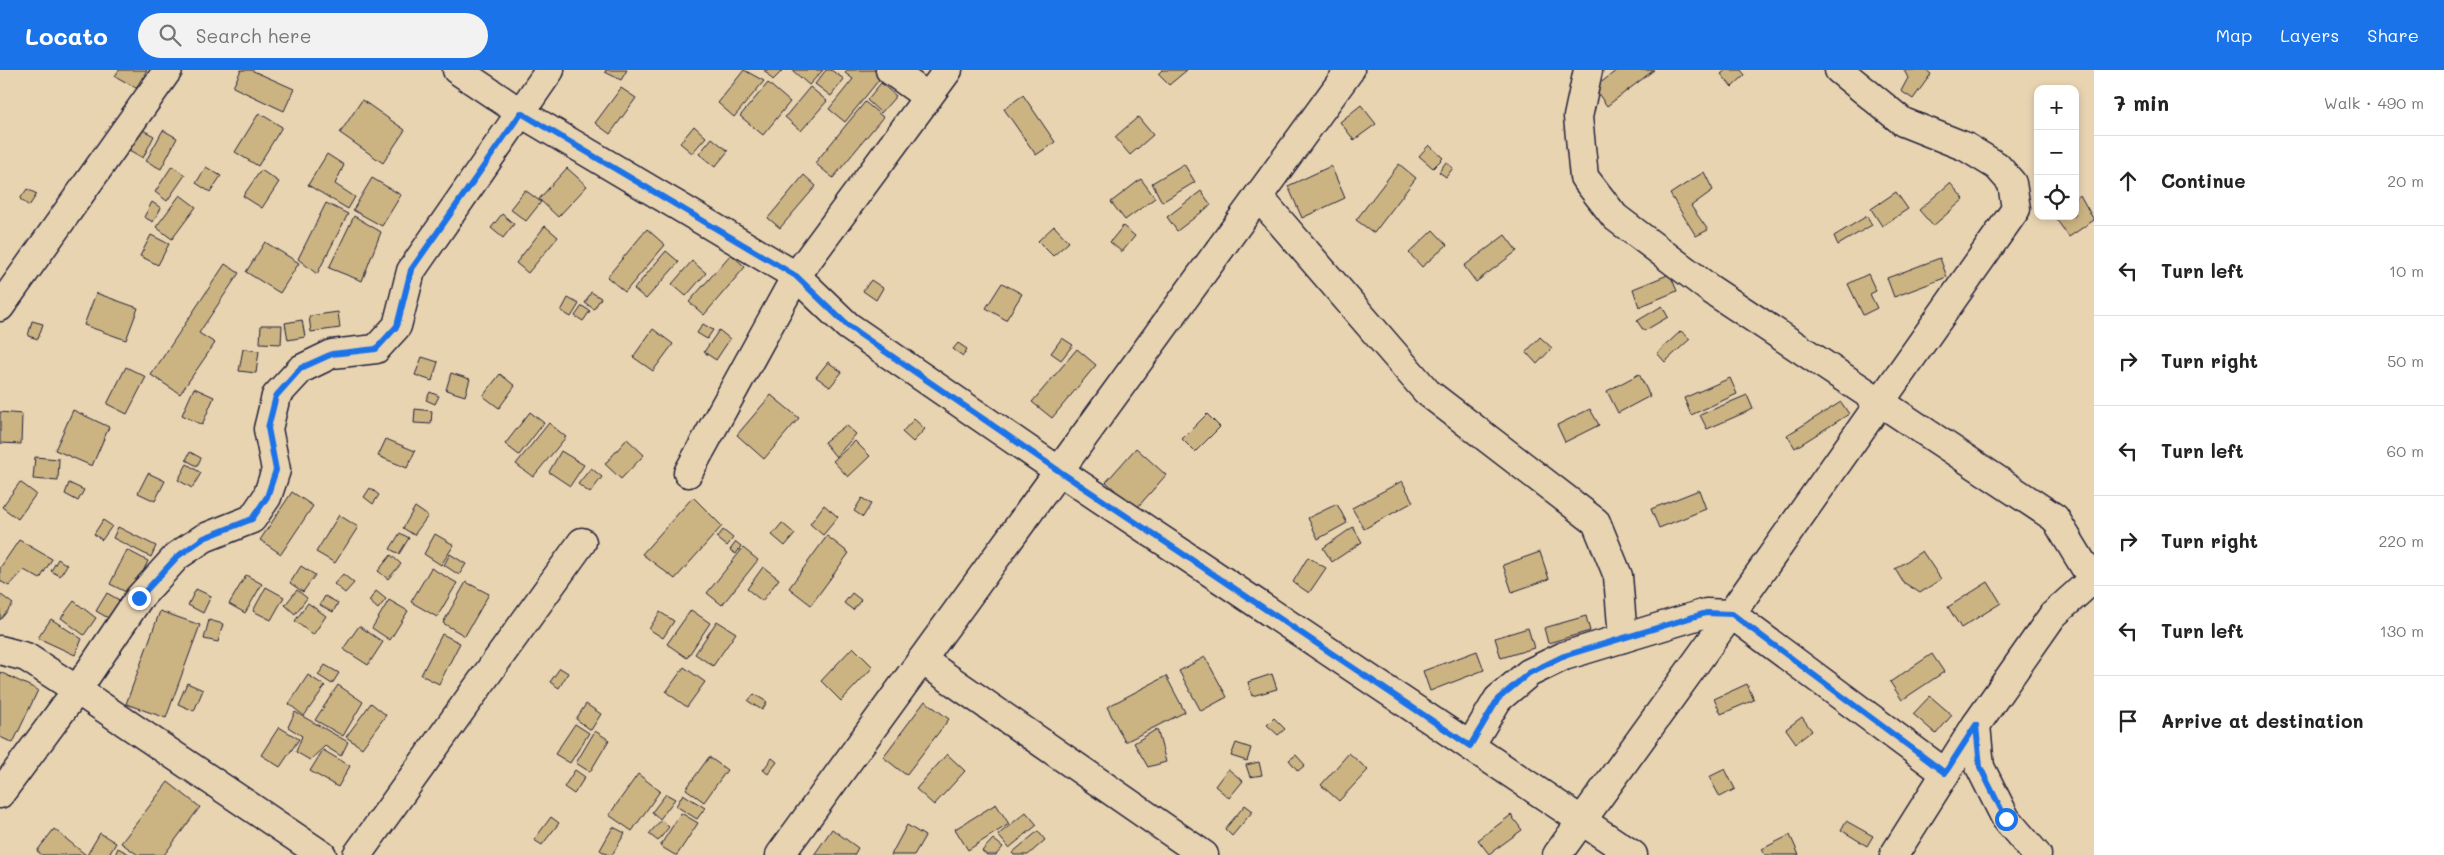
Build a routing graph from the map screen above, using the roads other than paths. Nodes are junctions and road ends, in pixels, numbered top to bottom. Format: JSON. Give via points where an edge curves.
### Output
{"nodes":[{"id":1,"x":168,"y":70,"type":"edge"},
{"id":2,"x":457,"y":70,"type":"edge"},
{"id":3,"x":550,"y":70,"type":"edge"},
{"id":4,"x":890,"y":70,"type":"edge"},
{"id":5,"x":948,"y":70,"type":"edge"},
{"id":6,"x":1350,"y":70,"type":"edge"},
{"id":7,"x":1588,"y":70,"type":"edge"},
{"id":8,"x":1839,"y":70,"type":"edge"},
{"id":9,"x":928,"y":97,"type":"junction"},
{"id":10,"x":521,"y":113,"type":"junction"},
{"id":11,"x":1258,"y":196,"type":"junction"},
{"id":12,"x":796,"y":276,"type":"junction"},
{"id":13,"x":0,"y":307,"type":"edge"},
{"id":14,"x":1880,"y":403,"type":"junction"},
{"id":15,"x":1059,"y":471,"type":"junction"},
{"id":16,"x":688,"y":473,"type":"dead end"},
{"id":17,"x":582,"y":542,"type":"dead end"},
{"id":18,"x":2093,"y":578,"type":"edge"},
{"id":19,"x":1732,"y":614,"type":"junction"},
{"id":20,"x":1623,"y":638,"type":"junction"},
{"id":21,"x":0,"y":650,"type":"edge"},
{"id":22,"x":922,"y":660,"type":"junction"},
{"id":23,"x":77,"y":690,"type":"junction"},
{"id":24,"x":1976,"y":725,"type":"junction"},
{"id":25,"x":1470,"y":746,"type":"junction"},
{"id":26,"x":1945,"y":773,"type":"junction"},
{"id":27,"x":0,"y":794,"type":"edge"},
{"id":28,"x":1582,"y":820,"type":"junction"},
{"id":29,"x":322,"y":855,"type":"edge"},
{"id":30,"x":357,"y":855,"type":"edge"},
{"id":31,"x":780,"y":855,"type":"edge"},
{"id":32,"x":1204,"y":855,"type":"edge"},
{"id":33,"x":1557,"y":855,"type":"edge"},
{"id":34,"x":1633,"y":855,"type":"edge"},
{"id":35,"x":1894,"y":855,"type":"edge"},
{"id":36,"x":2037,"y":855,"type":"edge"}],
"edges":[{"from":1,"to":13,"type":"street"},
{"from":2,"to":10,"type":"street"},
{"from":3,"to":10,"type":"street"},
{"from":4,"to":9,"type":"street"},
{"from":5,"to":9,"type":"street"},
{"from":6,"to":11,"type":"street"},
{"from":7,"to":14,"type":"street","via":[[1578,117],[1584,177],[1615,217],[1710,289]]},
{"from":8,"to":14,"type":"street","via":[[1903,122],[1966,147],[1998,166],[2012,183],[2016,209]]},
{"from":9,"to":12,"type":"street"},
{"from":10,"to":12,"type":"street"},
{"from":10,"to":23,"type":"street","via":[[411,270],[397,326],[376,349],[332,354],[301,368],[276,396],[268,428],[276,470],[267,497],[252,519],[204,538],[178,556],[139,598]]},
{"from":11,"to":15,"type":"street"},
{"from":11,"to":20,"type":"street","via":[[1428,392],[1596,522],[1618,576]]},
{"from":12,"to":15,"type":"street","via":[[848,326]]},
{"from":12,"to":16,"type":"street"},
{"from":14,"to":18,"type":"street","via":[[2055,518]]},
{"from":14,"to":19,"type":"street"},
{"from":15,"to":22,"type":"street"},
{"from":15,"to":25,"type":"street"},
{"from":17,"to":30,"type":"street"},
{"from":18,"to":24,"type":"street","via":[[2053,616]]},
{"from":19,"to":20,"type":"street","via":[[1706,613]]},
{"from":19,"to":26,"type":"street"},
{"from":19,"to":28,"type":"street"},
{"from":20,"to":25,"type":"street","via":[[1564,656],[1529,673],[1498,699]]},
{"from":21,"to":23,"type":"street","via":[[26,658]]},
{"from":22,"to":31,"type":"street"},
{"from":22,"to":32,"type":"street"},
{"from":23,"to":27,"type":"street"},
{"from":23,"to":29,"type":"street"},
{"from":24,"to":26,"type":"street"},
{"from":24,"to":36,"type":"street","via":[[1980,767],[2006,819]]},
{"from":25,"to":28,"type":"street"},
{"from":26,"to":35,"type":"street"},
{"from":28,"to":33,"type":"street"},
{"from":28,"to":34,"type":"street"}]}
